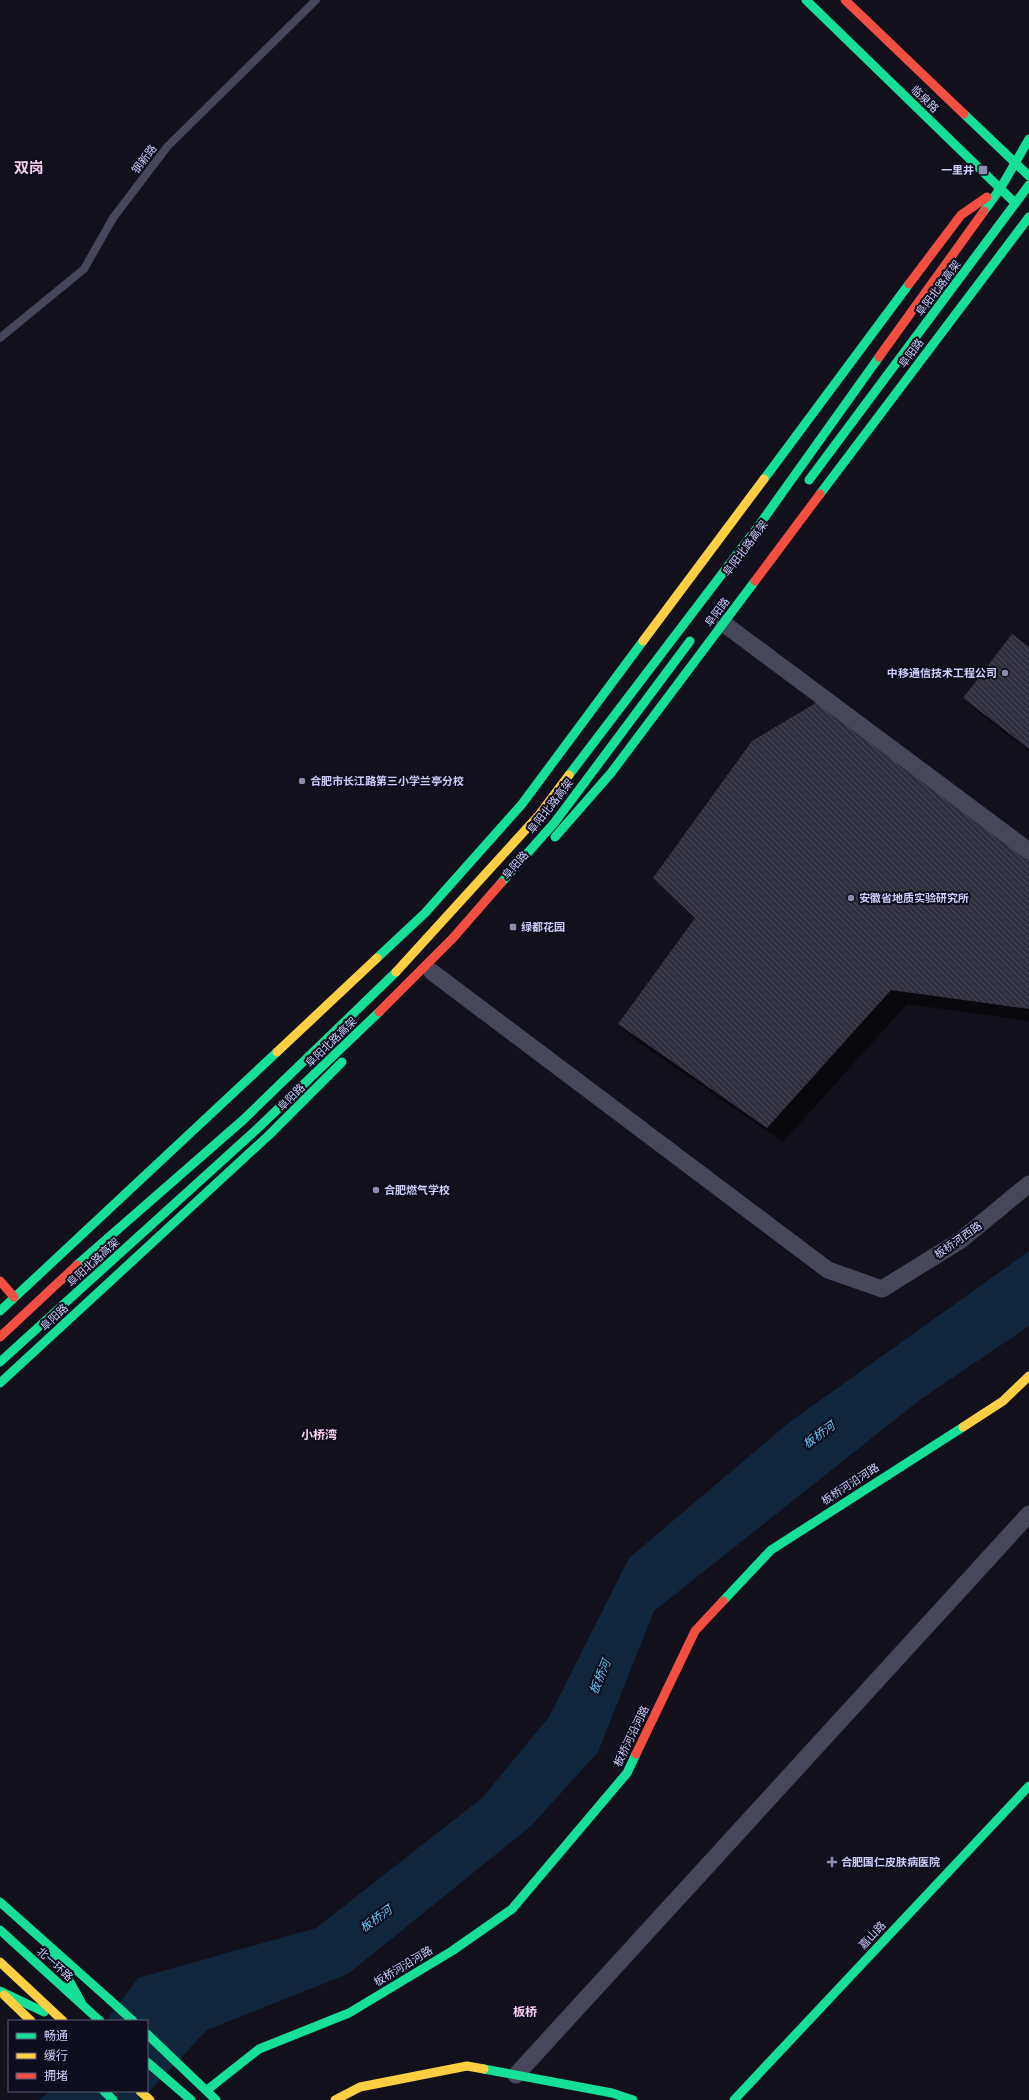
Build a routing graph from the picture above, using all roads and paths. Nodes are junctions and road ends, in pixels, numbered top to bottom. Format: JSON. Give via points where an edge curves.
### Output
{"nodes":[{"id":1,"x":316,"y":0,"type":"edge"},
{"id":2,"x":806,"y":0,"type":"edge"},
{"id":3,"x":845,"y":0,"type":"edge"},
{"id":4,"x":1029,"y":139,"type":"edge"},
{"id":5,"x":1014,"y":162,"type":"junction"},
{"id":6,"x":1029,"y":176,"type":"edge"},
{"id":7,"x":1029,"y":185,"type":"edge"},
{"id":8,"x":1000,"y":189,"type":"junction"},
{"id":9,"x":1029,"y":216,"type":"edge"},
{"id":10,"x":0,"y":338,"type":"edge"},
{"id":11,"x":806,"y":485,"type":"dead end"},
{"id":12,"x":723,"y":623,"type":"junction"},
{"id":13,"x":696,"y":632,"type":"dead end"},
{"id":14,"x":550,"y":843,"type":"dead end"},
{"id":15,"x":1029,"y":851,"type":"edge"},
{"id":16,"x":468,"y":936,"type":"dead end"},
{"id":17,"x":432,"y":972,"type":"junction"},
{"id":18,"x":376,"y":1028,"type":"dead end"},
{"id":19,"x":348,"y":1056,"type":"dead end"},
{"id":20,"x":1029,"y":1184,"type":"edge"},
{"id":21,"x":0,"y":1281,"type":"edge"},
{"id":22,"x":14,"y":1297,"type":"junction"},
{"id":23,"x":0,"y":1311,"type":"edge"},
{"id":24,"x":0,"y":1337,"type":"edge"},
{"id":25,"x":0,"y":1362,"type":"edge"},
{"id":26,"x":1029,"y":1376,"type":"edge"},
{"id":27,"x":0,"y":1383,"type":"edge"},
{"id":28,"x":1029,"y":1514,"type":"edge"},
{"id":29,"x":1029,"y":1786,"type":"edge"},
{"id":30,"x":0,"y":1902,"type":"edge"},
{"id":31,"x":0,"y":1930,"type":"edge"},
{"id":32,"x":52,"y":1950,"type":"junction"},
{"id":33,"x":0,"y":1962,"type":"edge"},
{"id":34,"x":0,"y":1991,"type":"edge"},
{"id":35,"x":84,"y":2006,"type":"junction"},
{"id":36,"x":97,"y":2018,"type":"edge"},
{"id":37,"x":30,"y":2020,"type":"edge"},
{"id":38,"x":61,"y":2020,"type":"edge"},
{"id":39,"x":62,"y":2020,"type":"edge"},
{"id":40,"x":132,"y":2020,"type":"edge"},
{"id":41,"x":148,"y":2035,"type":"edge"},
{"id":42,"x":148,"y":2063,"type":"edge"},
{"id":43,"x":516,"y":2075,"type":"junction"},
{"id":44,"x":208,"y":2090,"type":"junction"},
{"id":45,"x":105,"y":2092,"type":"edge"},
{"id":46,"x":141,"y":2092,"type":"edge"},
{"id":47,"x":113,"y":2100,"type":"edge"},
{"id":48,"x":150,"y":2100,"type":"edge"},
{"id":49,"x":191,"y":2100,"type":"edge"},
{"id":50,"x":216,"y":2100,"type":"edge"},
{"id":51,"x":335,"y":2100,"type":"edge"},
{"id":52,"x":634,"y":2100,"type":"edge"},
{"id":53,"x":734,"y":2100,"type":"edge"}],
"edges":[{"from":1,"to":10,"type":"lane","name":"钢新路","via":[[167,147],[113,218],[84,269]]},
{"from":2,"to":8,"type":"main road","name":"临泉路"},
{"from":3,"to":5,"type":"main road","name":"临泉路"},
{"from":4,"to":5,"type":"main road"},
{"from":5,"to":6,"type":"main road","name":"临泉路"},
{"from":5,"to":8,"type":"main road"},
{"from":7,"to":11,"type":"main road","name":"阜阳北路高架"},
{"from":8,"to":9,"type":"main road","name":"临泉路"},
{"from":8,"to":22,"type":"main road","via":[[961,215],[512,815],[425,913]]},
{"from":8,"to":24,"type":"main road","name":"阜阳北路高架","via":[[757,528],[539,815],[411,957],[249,1114],[88,1255]]},
{"from":9,"to":12,"type":"main road","name":"阜阳路"},
{"from":12,"to":14,"type":"main road","name":"阜阳路","via":[[611,773]]},
{"from":12,"to":15,"type":"street"},
{"from":13,"to":25,"type":"main road","name":"阜阳北路高架","via":[[556,822],[453,938],[258,1128]]},
{"from":16,"to":17,"type":"main road"},
{"from":17,"to":18,"type":"main road"},
{"from":17,"to":20,"type":"street","name":"板桥河西路","via":[[828,1270],[882,1289],[961,1240]]},
{"from":19,"to":27,"type":"main road","name":"阜阳路","via":[[269,1135]]},
{"from":21,"to":22,"type":"main road"},
{"from":22,"to":23,"type":"main road"},
{"from":26,"to":44,"type":"main road","name":"板桥河沿河路","via":[[1003,1400],[771,1550],[695,1631],[627,1773],[512,1909],[452,1951],[349,2013],[259,2050]]},
{"from":28,"to":43,"type":"street"},
{"from":29,"to":53,"type":"main road","name":"嘉山路"},
{"from":30,"to":32,"type":"main road"},
{"from":31,"to":35,"type":"main road","name":"北一环路"},
{"from":32,"to":35,"type":"main road"},
{"from":32,"to":40,"type":"main road"},
{"from":33,"to":39,"type":"main road"},
{"from":34,"to":37,"type":"main road"},
{"from":34,"to":38,"type":"main road"},
{"from":35,"to":36,"type":"main road","name":"北一环路"},
{"from":41,"to":44,"type":"main road"},
{"from":42,"to":49,"type":"main road"},
{"from":43,"to":51,"type":"main road","via":[[467,2066],[360,2087]]},
{"from":43,"to":52,"type":"main road","via":[[612,2093]]},
{"from":44,"to":50,"type":"main road"},
{"from":45,"to":47,"type":"main road"},
{"from":46,"to":48,"type":"main road"}]}
